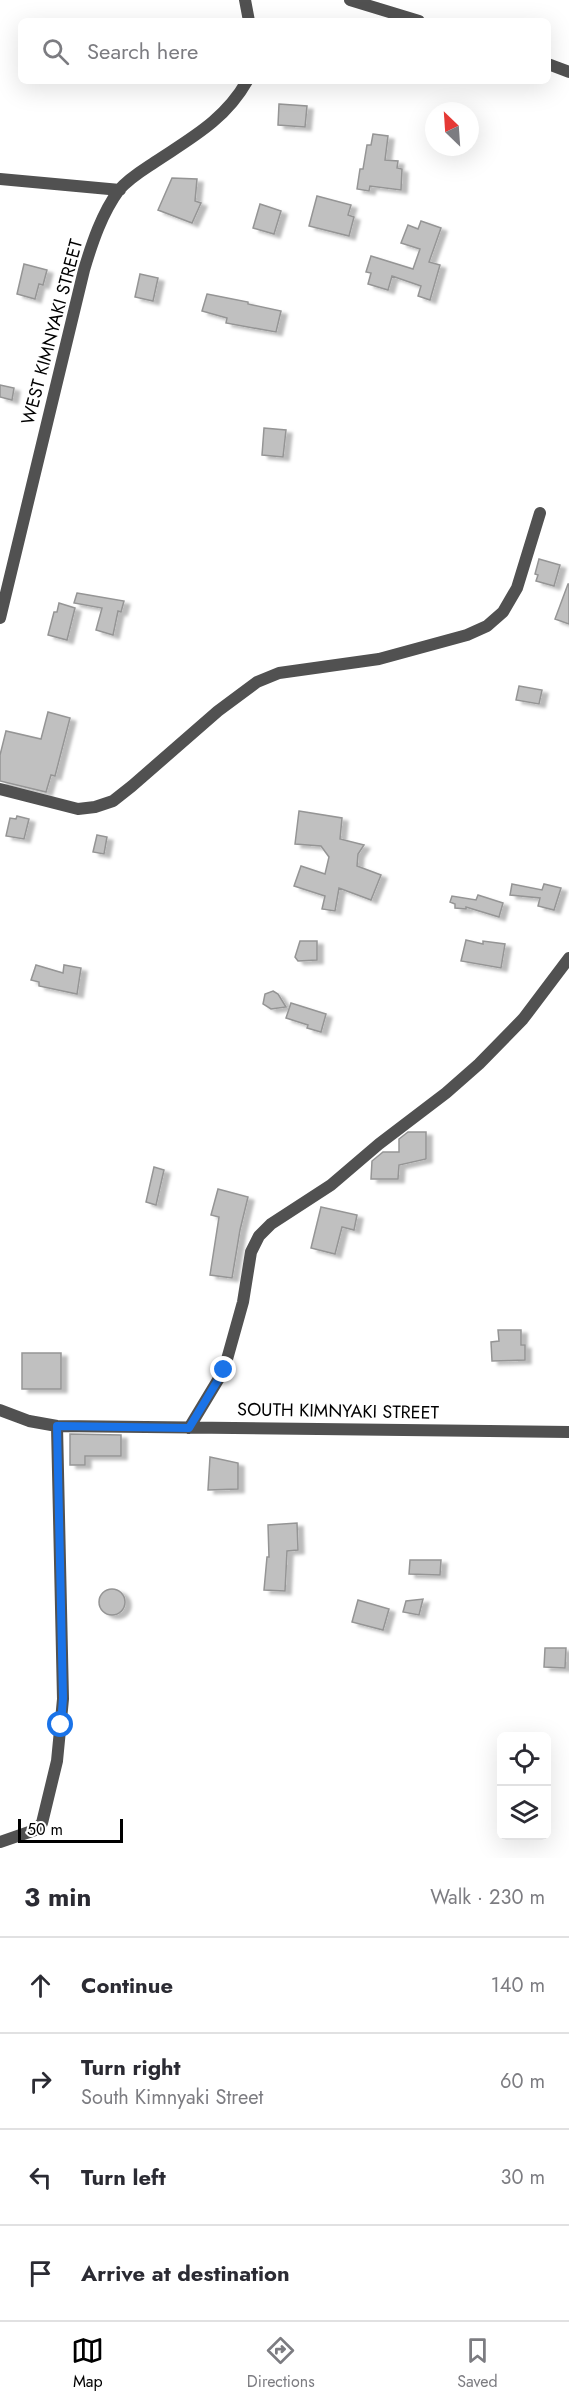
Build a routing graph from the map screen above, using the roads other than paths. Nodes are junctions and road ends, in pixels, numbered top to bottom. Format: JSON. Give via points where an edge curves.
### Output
{"nodes":[{"id":1,"x":245,"y":0,"type":"edge"},
{"id":2,"x":350,"y":0,"type":"edge"},
{"id":3,"x":248,"y":18,"type":"edge"},
{"id":4,"x":409,"y":18,"type":"edge"},
{"id":5,"x":551,"y":65,"type":"edge"},
{"id":6,"x":569,"y":72,"type":"edge"},
{"id":7,"x":245,"y":84,"type":"edge"},
{"id":8,"x":0,"y":179,"type":"edge"},
{"id":9,"x":120,"y":190,"type":"junction"},
{"id":10,"x":540,"y":513,"type":"dead end"},
{"id":11,"x":0,"y":618,"type":"edge"},
{"id":12,"x":0,"y":789,"type":"edge"},
{"id":13,"x":569,"y":958,"type":"edge"},
{"id":14,"x":0,"y":1410,"type":"edge"},
{"id":15,"x":57,"y":1426,"type":"junction"},
{"id":16,"x":189,"y":1428,"type":"junction"},
{"id":17,"x":569,"y":1432,"type":"edge"},
{"id":18,"x":0,"y":1842,"type":"edge"}],
"edges":[{"from":1,"to":3,"type":"street"},
{"from":2,"to":4,"type":"street"},
{"from":5,"to":6,"type":"street"},
{"from":7,"to":9,"type":"street","name":"WEST KIMNYAKI STREET","via":[[217,121],[136,174]]},
{"from":8,"to":9,"type":"street"},
{"from":9,"to":11,"type":"street","name":"WEST KIMNYAKI STREET","via":[[104,217],[84,270]]},
{"from":10,"to":12,"type":"street","via":[[517,588],[503,612],[487,626],[468,635],[379,659],[279,673],[257,682],[113,801],[78,809]]},
{"from":13,"to":16,"type":"street","via":[[523,1019],[447,1093],[259,1236],[251,1252],[243,1302],[224,1370]]},
{"from":14,"to":15,"type":"street","name":"SOUTH KIMNYAKI STREET"},
{"from":15,"to":16,"type":"street","name":"SOUTH KIMNYAKI STREET"},
{"from":15,"to":18,"type":"street","via":[[63,1698],[57,1761],[42,1823],[34,1830]]},
{"from":16,"to":17,"type":"street","name":"SOUTH KIMNYAKI STREET"}]}
